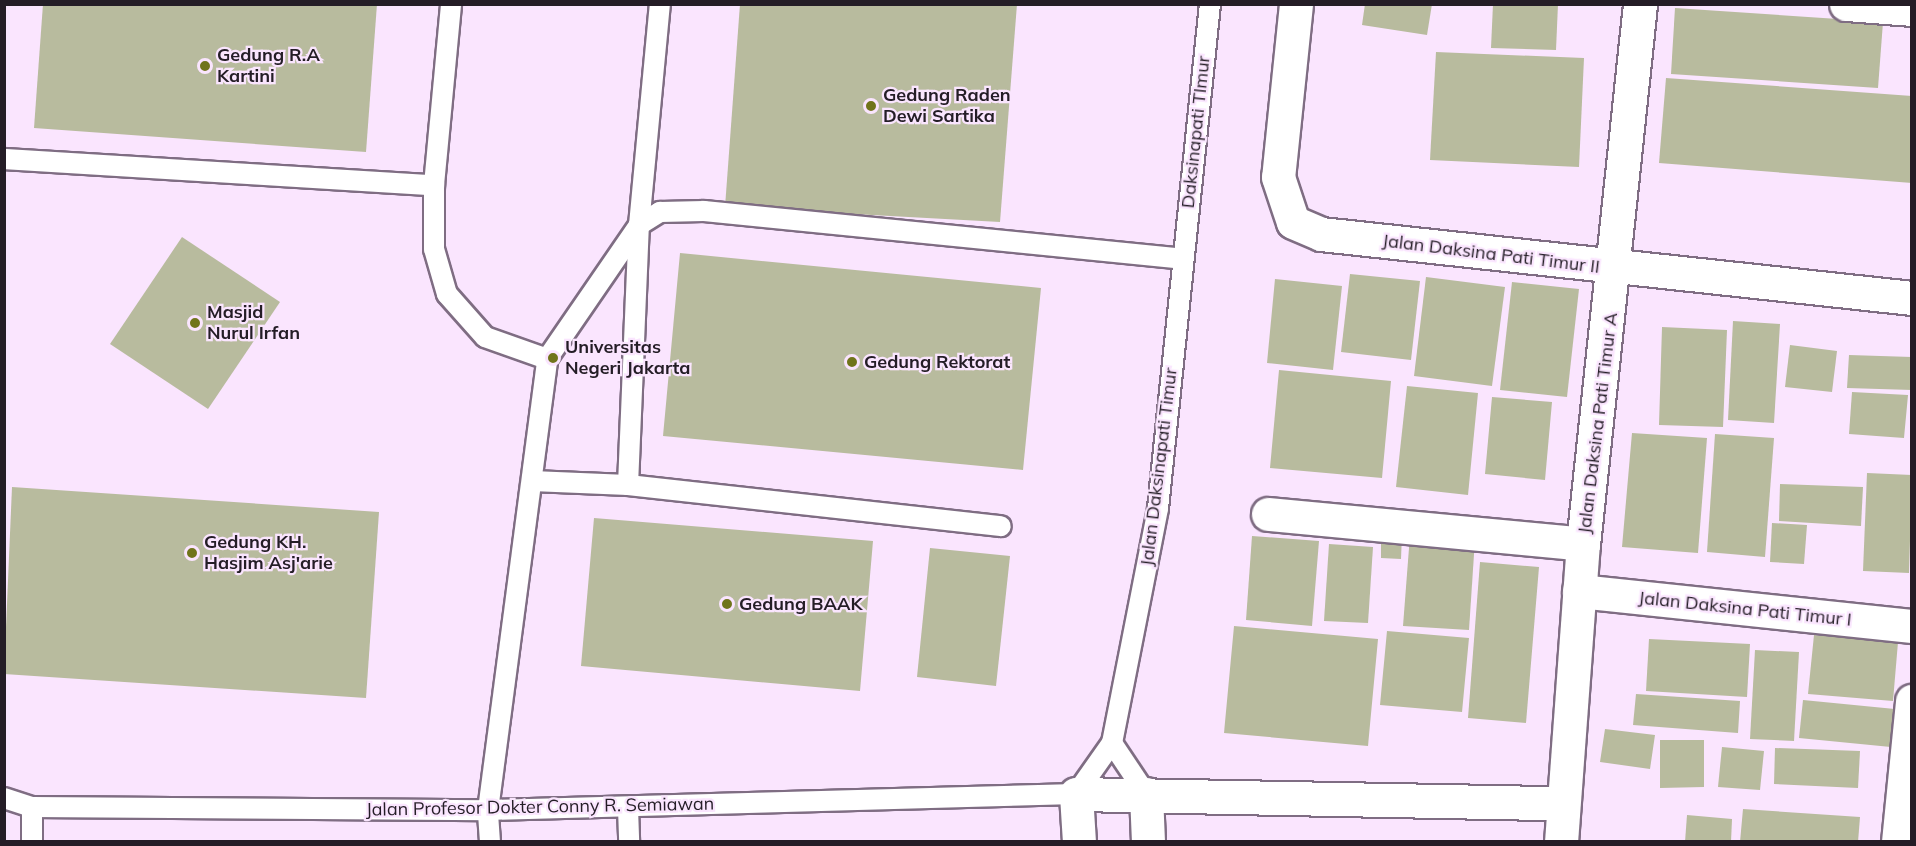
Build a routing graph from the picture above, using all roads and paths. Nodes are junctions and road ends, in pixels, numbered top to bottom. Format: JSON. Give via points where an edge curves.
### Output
{"nodes":[{"id":1,"x":451,"y":4,"type":"edge"},
{"id":2,"x":660,"y":4,"type":"edge"},
{"id":3,"x":1210,"y":4,"type":"edge"},
{"id":4,"x":1296,"y":4,"type":"edge"},
{"id":5,"x":1640,"y":4,"type":"edge"},
{"id":6,"x":1846,"y":4,"type":"edge"},
{"id":7,"x":1911,"y":9,"type":"edge"},
{"id":8,"x":4,"y":159,"type":"edge"},
{"id":9,"x":434,"y":184,"type":"junction"},
{"id":10,"x":639,"y":225,"type":"junction"},
{"id":11,"x":1183,"y":260,"type":"junction"},
{"id":12,"x":1616,"y":269,"type":"junction"},
{"id":13,"x":1911,"y":298,"type":"edge"},
{"id":14,"x":547,"y":359,"type":"junction"},
{"id":15,"x":532,"y":481,"type":"junction"},
{"id":16,"x":628,"y":485,"type":"junction"},
{"id":17,"x":1268,"y":514,"type":"dead end"},
{"id":18,"x":1001,"y":526,"type":"dead end"},
{"id":19,"x":1583,"y":544,"type":"junction"},
{"id":20,"x":1579,"y":591,"type":"junction"},
{"id":21,"x":1911,"y":626,"type":"edge"},
{"id":22,"x":1911,"y":700,"type":"edge"},
{"id":23,"x":1112,"y":743,"type":"junction"},
{"id":24,"x":1076,"y":794,"type":"junction"},
{"id":25,"x":1146,"y":794,"type":"junction"},
{"id":26,"x":4,"y":798,"type":"edge"},
{"id":27,"x":1562,"y":803,"type":"junction"},
{"id":28,"x":32,"y":807,"type":"junction"},
{"id":29,"x":628,"y":808,"type":"junction"},
{"id":30,"x":488,"y":810,"type":"junction"},
{"id":31,"x":32,"y":842,"type":"edge"},
{"id":32,"x":490,"y":842,"type":"edge"},
{"id":33,"x":629,"y":842,"type":"edge"},
{"id":34,"x":1079,"y":842,"type":"edge"},
{"id":35,"x":1148,"y":842,"type":"edge"},
{"id":36,"x":1561,"y":842,"type":"edge"},
{"id":37,"x":1898,"y":842,"type":"edge"}],
"edges":[{"from":1,"to":9,"type":"lane"},
{"from":2,"to":10,"type":"lane"},
{"from":3,"to":11,"type":"lane","name":"Daksinapati TImur"},
{"from":4,"to":12,"type":"street","name":"Jalan Daksina Pati Timur II","via":[[1278,177],[1293,222],[1321,234]]},
{"from":5,"to":12,"type":"street","name":"Jalan Daksina Pati Timur A"},
{"from":6,"to":7,"type":"street"},
{"from":8,"to":9,"type":"lane"},
{"from":9,"to":14,"type":"lane","via":[[434,249],[447,294],[485,337]]},
{"from":10,"to":11,"type":"lane","via":[[660,212],[704,211]]},
{"from":10,"to":14,"type":"lane"},
{"from":10,"to":16,"type":"lane"},
{"from":11,"to":23,"type":"lane","name":"Jalan Daksinapati Timur","via":[[1158,508]]},
{"from":12,"to":13,"type":"street","name":"Jalan Daksina Pati Timur II"},
{"from":12,"to":19,"type":"street","name":"Jalan Daksina Pati Timur A"},
{"from":14,"to":15,"type":"lane"},
{"from":15,"to":16,"type":"lane"},
{"from":15,"to":30,"type":"lane"},
{"from":16,"to":18,"type":"lane"},
{"from":17,"to":19,"type":"street"},
{"from":19,"to":20,"type":"street","name":"Jalan Daksina Pati Timur A"},
{"from":20,"to":21,"type":"street","name":"Jalan Daksina Pati Timur I"},
{"from":20,"to":27,"type":"street","name":"Jalan Daksina Pati Timur A"},
{"from":22,"to":37,"type":"street"},
{"from":23,"to":24,"type":"lane","name":"Jalan Daksinapati Timur"},
{"from":23,"to":25,"type":"lane"},
{"from":24,"to":25,"type":"street","name":"Jalan Profesor Dokter Conny R. Semiawan"},
{"from":24,"to":29,"type":"lane","name":"Jalan Profesor Dokter Conny R. Semiawan"},
{"from":24,"to":34,"type":"street"},
{"from":25,"to":27,"type":"street"},
{"from":25,"to":35,"type":"street"},
{"from":26,"to":28,"type":"lane","name":"Jalan Profesor Dokter Conny R. Semiawan"},
{"from":27,"to":36,"type":"street","name":"Jalan Daksina Pati Timur A"},
{"from":28,"to":30,"type":"lane","name":"Jalan Profesor Dokter Conny R. Semiawan"},
{"from":28,"to":31,"type":"lane"},
{"from":29,"to":30,"type":"lane","name":"Jalan Profesor Dokter Conny R. Semiawan"},
{"from":29,"to":33,"type":"lane"},
{"from":30,"to":32,"type":"lane"}]}
